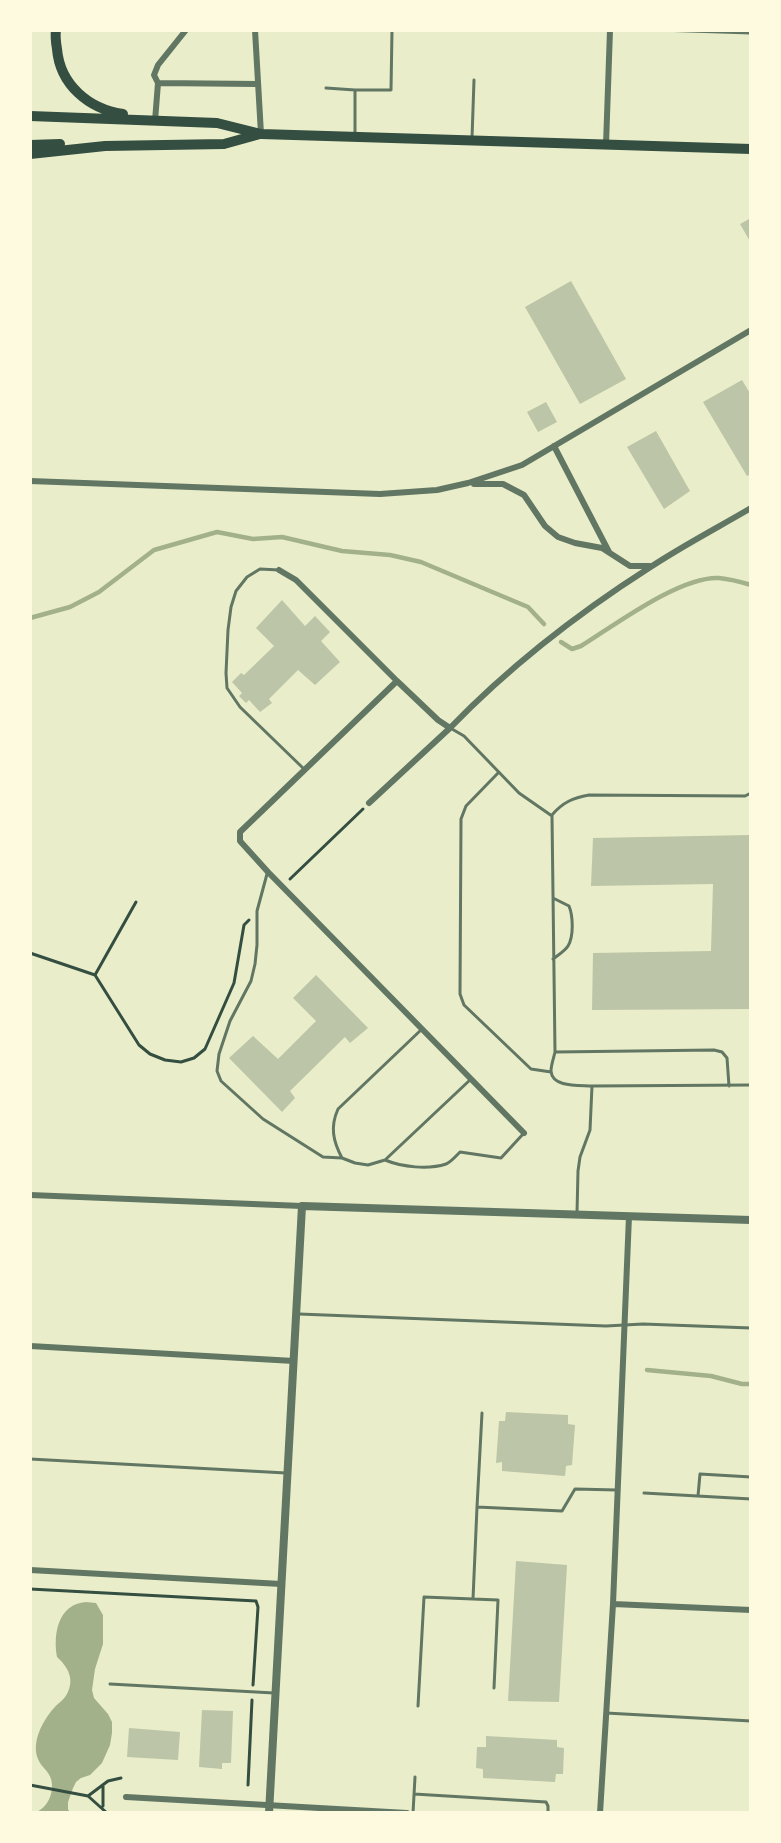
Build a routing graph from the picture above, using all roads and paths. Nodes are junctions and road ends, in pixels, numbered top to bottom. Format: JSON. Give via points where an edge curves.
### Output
{"nodes":[{"id":1,"x":56,"y":30,"type":"edge"},
{"id":2,"x":186,"y":30,"type":"edge"},
{"id":3,"x":255,"y":30,"type":"edge"},
{"id":4,"x":392,"y":30,"type":"edge"},
{"id":5,"x":610,"y":30,"type":"edge"},
{"id":6,"x":658,"y":30,"type":"edge"},
{"id":7,"x":751,"y":33,"type":"edge"},
{"id":8,"x":474,"y":80,"type":"dead end"},
{"id":9,"x":158,"y":83,"type":"junction"},
{"id":10,"x":257,"y":84,"type":"junction"},
{"id":11,"x":326,"y":88,"type":"dead end"},
{"id":12,"x":355,"y":90,"type":"junction"},
{"id":13,"x":30,"y":116,"type":"edge"},
{"id":14,"x":155,"y":122,"type":"junction"},
{"id":15,"x":261,"y":134,"type":"junction"},
{"id":16,"x":355,"y":136,"type":"junction"},
{"id":17,"x":472,"y":140,"type":"junction"},
{"id":18,"x":30,"y":145,"type":"edge"},
{"id":19,"x":606,"y":145,"type":"junction"},
{"id":20,"x":105,"y":146,"type":"junction"},
{"id":21,"x":751,"y":149,"type":"edge"},
{"id":22,"x":30,"y":154,"type":"edge"},
{"id":23,"x":751,"y":330,"type":"edge"},
{"id":24,"x":554,"y":446,"type":"junction"},
{"id":25,"x":30,"y":480,"type":"edge"},
{"id":26,"x":468,"y":483,"type":"junction"},
{"id":27,"x":751,"y":508,"type":"edge"},
{"id":28,"x":609,"y":553,"type":"junction"},
{"id":29,"x":651,"y":566,"type":"junction"},
{"id":30,"x":279,"y":570,"type":"joint"},
{"id":31,"x":397,"y":681,"type":"junction"},
{"id":32,"x":450,"y":728,"type":"junction"},
{"id":33,"x":304,"y":769,"type":"junction"},
{"id":34,"x":499,"y":772,"type":"junction"},
{"id":35,"x":751,"y":793,"type":"edge"},
{"id":36,"x":369,"y":803,"type":"dead end"},
{"id":37,"x":552,"y":815,"type":"junction"},
{"id":38,"x":268,"y":872,"type":"junction"},
{"id":39,"x":553,"y":898,"type":"junction"},
{"id":40,"x":136,"y":902,"type":"dead end"},
{"id":41,"x":30,"y":953,"type":"edge"},
{"id":42,"x":553,"y":959,"type":"junction"},
{"id":43,"x":95,"y":975,"type":"junction"},
{"id":44,"x":234,"y":983,"type":"dead end"},
{"id":45,"x":422,"y":1029,"type":"junction"},
{"id":46,"x":555,"y":1052,"type":"junction"},
{"id":47,"x":551,"y":1072,"type":"junction"},
{"id":48,"x":471,"y":1079,"type":"junction"},
{"id":49,"x":751,"y":1085,"type":"edge"},
{"id":50,"x":592,"y":1086,"type":"junction"},
{"id":51,"x":729,"y":1086,"type":"junction"},
{"id":52,"x":524,"y":1133,"type":"joint"},
{"id":53,"x":342,"y":1158,"type":"junction"},
{"id":54,"x":385,"y":1160,"type":"junction"},
{"id":55,"x":30,"y":1195,"type":"edge"},
{"id":56,"x":302,"y":1206,"type":"junction"},
{"id":57,"x":577,"y":1214,"type":"junction"},
{"id":58,"x":629,"y":1216,"type":"junction"},
{"id":59,"x":751,"y":1220,"type":"edge"},
{"id":60,"x":297,"y":1314,"type":"junction"},
{"id":61,"x":625,"y":1325,"type":"junction"},
{"id":62,"x":751,"y":1328,"type":"edge"},
{"id":63,"x":30,"y":1346,"type":"edge"},
{"id":64,"x":294,"y":1361,"type":"junction"},
{"id":65,"x":482,"y":1413,"type":"dead end"},
{"id":66,"x":30,"y":1459,"type":"edge"},
{"id":67,"x":288,"y":1473,"type":"junction"},
{"id":68,"x":751,"y":1477,"type":"edge"},
{"id":69,"x":618,"y":1490,"type":"junction"},
{"id":70,"x":644,"y":1493,"type":"dead end"},
{"id":71,"x":698,"y":1496,"type":"junction"},
{"id":72,"x":751,"y":1499,"type":"edge"},
{"id":73,"x":477,"y":1507,"type":"junction"},
{"id":74,"x":30,"y":1570,"type":"edge"},
{"id":75,"x":281,"y":1584,"type":"junction"},
{"id":76,"x":30,"y":1589,"type":"edge"},
{"id":77,"x":473,"y":1599,"type":"junction"},
{"id":78,"x":613,"y":1604,"type":"junction"},
{"id":79,"x":751,"y":1610,"type":"edge"},
{"id":80,"x":110,"y":1684,"type":"dead end"},
{"id":81,"x":494,"y":1688,"type":"dead end"},
{"id":82,"x":253,"y":1692,"type":"junction"},
{"id":83,"x":275,"y":1693,"type":"junction"},
{"id":84,"x":418,"y":1706,"type":"dead end"},
{"id":85,"x":606,"y":1713,"type":"junction"},
{"id":86,"x":751,"y":1721,"type":"edge"},
{"id":87,"x":415,"y":1778,"type":"dead end"},
{"id":88,"x":121,"y":1779,"type":"dead end"},
{"id":89,"x":30,"y":1785,"type":"edge"},
{"id":90,"x":103,"y":1785,"type":"junction"},
{"id":91,"x":248,"y":1785,"type":"dead end"},
{"id":92,"x":414,"y":1794,"type":"junction"},
{"id":93,"x":88,"y":1796,"type":"junction"},
{"id":94,"x":126,"y":1797,"type":"dead end"},
{"id":95,"x":103,"y":1808,"type":"junction"},
{"id":96,"x":269,"y":1809,"type":"edge"},
{"id":97,"x":107,"y":1813,"type":"edge"},
{"id":98,"x":407,"y":1813,"type":"edge"},
{"id":99,"x":413,"y":1813,"type":"edge"},
{"id":100,"x":548,"y":1813,"type":"edge"},
{"id":101,"x":600,"y":1813,"type":"edge"}],
"edges":[{"from":1,"to":14,"type":"main road","via":[[63,76],[80,97],[108,112]]},
{"from":2,"to":9,"type":"street","via":[[158,65],[154,75]]},
{"from":3,"to":10,"type":"street"},
{"from":4,"to":12,"type":"lane","via":[[391,90]]},
{"from":5,"to":19,"type":"street"},
{"from":6,"to":7,"type":"lane"},
{"from":8,"to":17,"type":"lane"},
{"from":9,"to":10,"type":"street"},
{"from":9,"to":14,"type":"street"},
{"from":10,"to":15,"type":"street"},
{"from":11,"to":12,"type":"lane"},
{"from":12,"to":16,"type":"lane"},
{"from":13,"to":14,"type":"main road"},
{"from":14,"to":15,"type":"main road","via":[[217,123]]},
{"from":15,"to":16,"type":"main road"},
{"from":15,"to":20,"type":"main road","via":[[224,144]]},
{"from":16,"to":17,"type":"main road"},
{"from":17,"to":19,"type":"main road"},
{"from":18,"to":20,"type":"main road"},
{"from":19,"to":21,"type":"main road"},
{"from":20,"to":22,"type":"main road"},
{"from":23,"to":24,"type":"street"},
{"from":24,"to":26,"type":"street","via":[[522,465]]},
{"from":24,"to":28,"type":"street"},
{"from":25,"to":26,"type":"street","via":[[380,494],[437,490]]},
{"from":26,"to":28,"type":"street","via":[[503,484],[524,495],[545,526],[558,537]]},
{"from":27,"to":29,"type":"street"},
{"from":28,"to":29,"type":"street","via":[[630,566]]},
{"from":29,"to":32,"type":"street","via":[[549,638]]},
{"from":30,"to":31,"type":"street","via":[[296,580]]},
{"from":30,"to":33,"type":"lane","via":[[260,569],[236,591],[228,630],[227,688],[240,707]]},
{"from":31,"to":32,"type":"street"},
{"from":31,"to":33,"type":"street"},
{"from":32,"to":34,"type":"lane","via":[[464,736]]},
{"from":32,"to":36,"type":"street"},
{"from":33,"to":38,"type":"street","via":[[240,832],[240,841]]},
{"from":34,"to":37,"type":"lane","via":[[519,793]]},
{"from":34,"to":47,"type":"lane","via":[[466,806],[461,819],[460,994],[464,1005],[531,1069]]},
{"from":35,"to":37,"type":"lane","via":[[589,795],[560,805]]},
{"from":37,"to":39,"type":"lane"},
{"from":38,"to":45,"type":"street"},
{"from":38,"to":53,"type":"lane","via":[[257,911],[251,981],[230,1021],[217,1071],[221,1081],[263,1119],[323,1157]]},
{"from":39,"to":42,"type":"lane"},
{"from":39,"to":42,"type":"lane","via":[[569,906],[572,912],[572,937],[568,947]]},
{"from":40,"to":43,"type":"path"},
{"from":41,"to":43,"type":"path"},
{"from":42,"to":46,"type":"lane"},
{"from":43,"to":44,"type":"path","via":[[139,1045],[150,1054],[181,1062],[205,1049]]},
{"from":45,"to":48,"type":"street"},
{"from":45,"to":53,"type":"lane","via":[[338,1109],[332,1133]]},
{"from":46,"to":47,"type":"lane"},
{"from":46,"to":51,"type":"lane","via":[[714,1050],[727,1058]]},
{"from":47,"to":50,"type":"lane","via":[[562,1084]]},
{"from":48,"to":52,"type":"street"},
{"from":48,"to":54,"type":"lane"},
{"from":49,"to":51,"type":"lane"},
{"from":50,"to":51,"type":"lane"},
{"from":50,"to":57,"type":"lane","via":[[590,1130],[578,1171]]},
{"from":52,"to":54,"type":"lane","via":[[501,1158],[460,1152],[448,1163],[435,1166],[399,1165]]},
{"from":53,"to":54,"type":"lane","via":[[368,1165]]},
{"from":55,"to":56,"type":"street"},
{"from":56,"to":57,"type":"street"},
{"from":56,"to":60,"type":"street"},
{"from":57,"to":58,"type":"street"},
{"from":58,"to":59,"type":"street"},
{"from":58,"to":61,"type":"street"},
{"from":60,"to":61,"type":"lane"},
{"from":60,"to":64,"type":"street"},
{"from":61,"to":62,"type":"lane"},
{"from":61,"to":69,"type":"street"},
{"from":63,"to":64,"type":"street"},
{"from":64,"to":67,"type":"street"},
{"from":65,"to":73,"type":"lane"},
{"from":66,"to":67,"type":"lane"},
{"from":67,"to":75,"type":"street"},
{"from":68,"to":71,"type":"lane","via":[[700,1474]]},
{"from":69,"to":73,"type":"lane","via":[[576,1489],[562,1511]]},
{"from":69,"to":78,"type":"street"},
{"from":70,"to":71,"type":"lane"},
{"from":71,"to":72,"type":"lane"},
{"from":73,"to":77,"type":"lane"},
{"from":74,"to":75,"type":"street"},
{"from":75,"to":83,"type":"street"},
{"from":76,"to":82,"type":"path","via":[[256,1601]]},
{"from":77,"to":81,"type":"lane","via":[[498,1600]]},
{"from":77,"to":84,"type":"lane","via":[[424,1597]]},
{"from":78,"to":79,"type":"street"},
{"from":78,"to":85,"type":"street"},
{"from":80,"to":82,"type":"lane"},
{"from":82,"to":83,"type":"lane"},
{"from":82,"to":91,"type":"path"},
{"from":83,"to":96,"type":"street"},
{"from":85,"to":86,"type":"lane"},
{"from":85,"to":101,"type":"street"},
{"from":87,"to":92,"type":"lane"},
{"from":88,"to":90,"type":"path"},
{"from":89,"to":93,"type":"path"},
{"from":90,"to":93,"type":"path"},
{"from":90,"to":95,"type":"path"},
{"from":92,"to":99,"type":"lane"},
{"from":92,"to":100,"type":"lane","via":[[546,1802]]},
{"from":93,"to":95,"type":"path"},
{"from":94,"to":96,"type":"street"},
{"from":95,"to":97,"type":"path"},
{"from":96,"to":98,"type":"street"}]}
